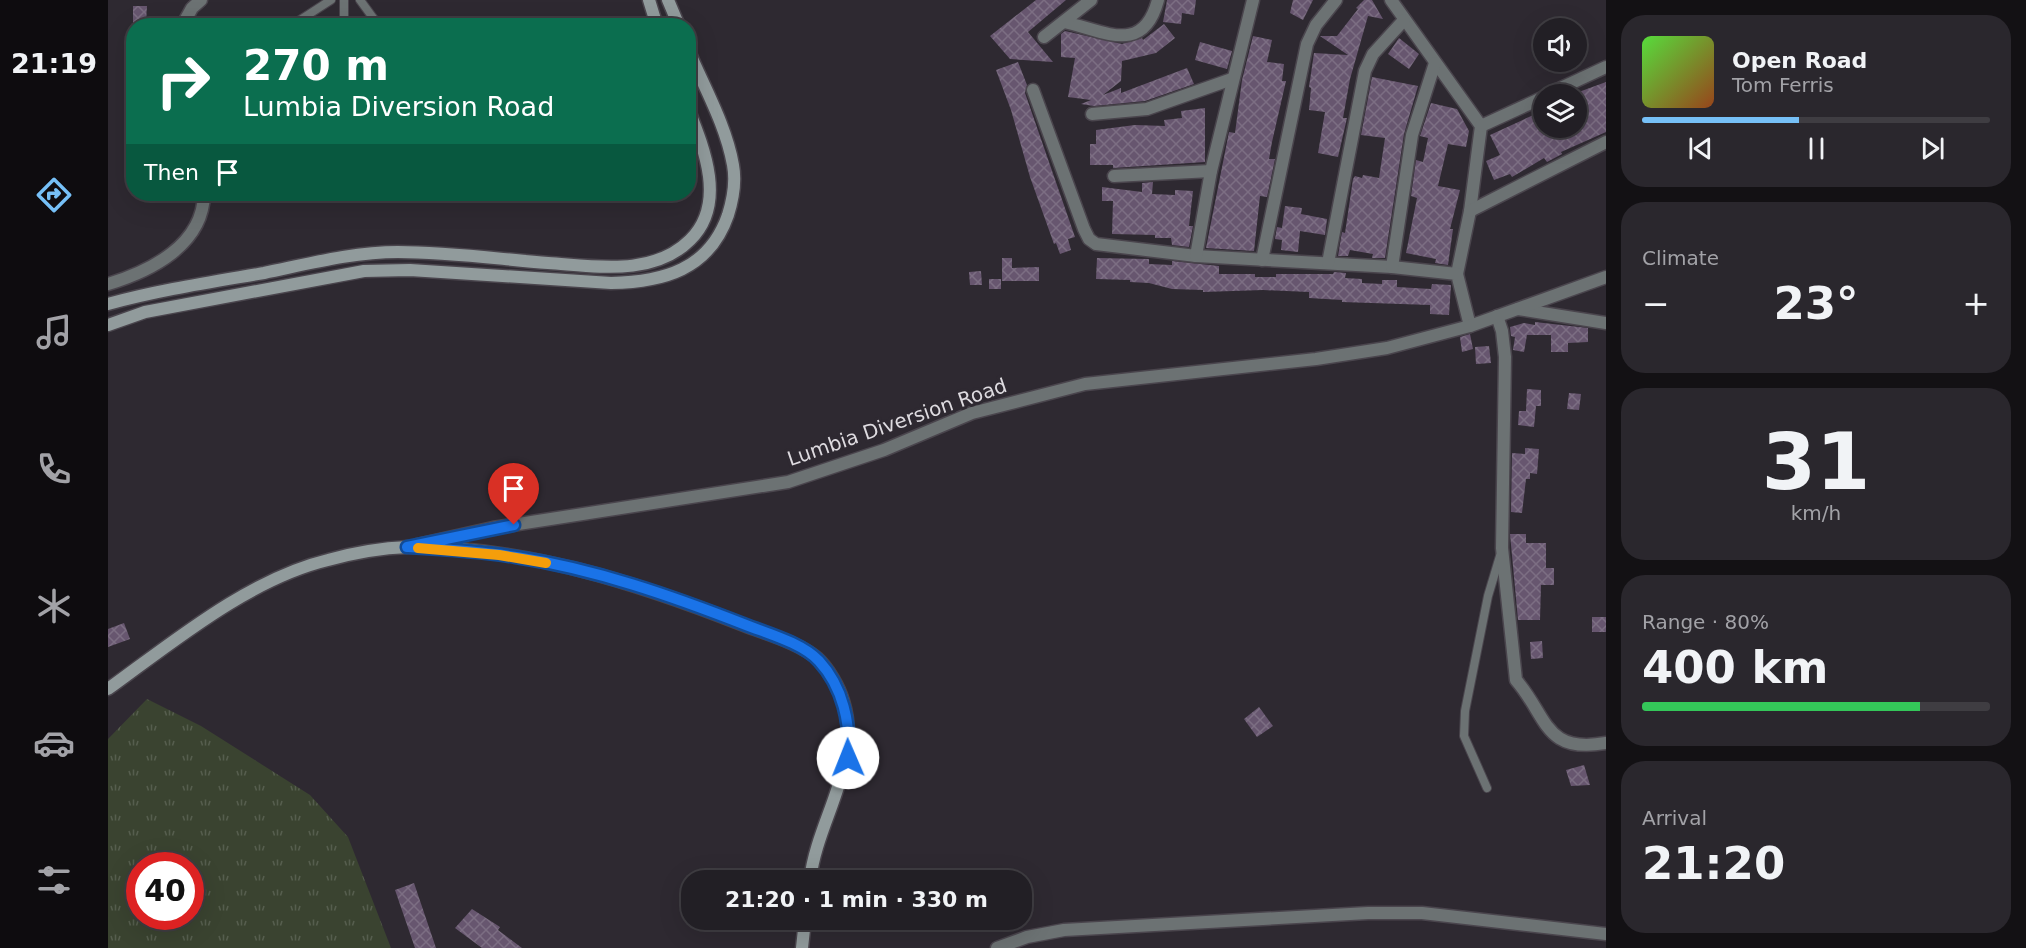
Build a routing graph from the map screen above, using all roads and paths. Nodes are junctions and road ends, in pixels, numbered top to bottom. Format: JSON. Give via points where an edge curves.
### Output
{"nodes":[{"id":1,"x":201,"y":0,"type":"edge"},
{"id":2,"x":331,"y":0,"type":"edge"},
{"id":3,"x":344,"y":0,"type":"edge"},
{"id":4,"x":360,"y":0,"type":"edge"},
{"id":5,"x":649,"y":0,"type":"edge"},
{"id":6,"x":668,"y":0,"type":"edge"},
{"id":7,"x":1091,"y":0,"type":"edge"},
{"id":8,"x":1158,"y":0,"type":"edge"},
{"id":9,"x":1253,"y":0,"type":"edge"},
{"id":10,"x":1336,"y":0,"type":"edge"},
{"id":11,"x":1391,"y":0,"type":"edge"},
{"id":12,"x":186,"y":18,"type":"edge"},
{"id":13,"x":303,"y":18,"type":"edge"},
{"id":14,"x":344,"y":18,"type":"edge"},
{"id":15,"x":373,"y":18,"type":"edge"},
{"id":16,"x":655,"y":18,"type":"edge"},
{"id":17,"x":676,"y":18,"type":"edge"},
{"id":18,"x":1404,"y":20,"type":"junction"},
{"id":19,"x":1064,"y":22,"type":"junction"},
{"id":20,"x":1044,"y":38,"type":"dead end"},
{"id":21,"x":1436,"y":63,"type":"junction"},
{"id":22,"x":1606,"y":67,"type":"edge"},
{"id":23,"x":696,"y":68,"type":"edge"},
{"id":24,"x":1232,"y":79,"type":"junction"},
{"id":25,"x":1569,"y":84,"type":"edge"},
{"id":26,"x":1033,"y":90,"type":"dead end"},
{"id":27,"x":1533,"y":102,"type":"edge"},
{"id":28,"x":1092,"y":114,"type":"dead end"},
{"id":29,"x":1481,"y":126,"type":"junction"},
{"id":30,"x":696,"y":131,"type":"edge"},
{"id":31,"x":1606,"y":142,"type":"edge"},
{"id":32,"x":1211,"y":171,"type":"junction"},
{"id":33,"x":1114,"y":176,"type":"dead end"},
{"id":34,"x":203,"y":201,"type":"edge"},
{"id":35,"x":1470,"y":211,"type":"junction"},
{"id":36,"x":1196,"y":256,"type":"junction"},
{"id":37,"x":1262,"y":260,"type":"junction"},
{"id":38,"x":1328,"y":263,"type":"junction"},
{"id":39,"x":1392,"y":267,"type":"junction"},
{"id":40,"x":1456,"y":274,"type":"junction"},
{"id":41,"x":1606,"y":277,"type":"edge"},
{"id":42,"x":108,"y":284,"type":"edge"},
{"id":43,"x":108,"y":304,"type":"edge"},
{"id":44,"x":1516,"y":309,"type":"junction"},
{"id":45,"x":1497,"y":316,"type":"junction"},
{"id":46,"x":1606,"y":323,"type":"edge"},
{"id":47,"x":108,"y":325,"type":"edge"},
{"id":48,"x":1470,"y":326,"type":"junction"},
{"id":49,"x":407,"y":547,"type":"junction"},
{"id":50,"x":1502,"y":548,"type":"junction"},
{"id":51,"x":108,"y":689,"type":"edge"},
{"id":52,"x":1606,"y":742,"type":"edge"},
{"id":53,"x":1487,"y":788,"type":"dead end"},
{"id":54,"x":812,"y":870,"type":"edge"},
{"id":55,"x":804,"y":930,"type":"edge"},
{"id":56,"x":1606,"y":934,"type":"edge"},
{"id":57,"x":802,"y":948,"type":"edge"},
{"id":58,"x":997,"y":948,"type":"edge"}],
"edges":[{"from":1,"to":12,"type":"street"},
{"from":2,"to":13,"type":"lane"},
{"from":3,"to":14,"type":"lane"},
{"from":4,"to":15,"type":"lane"},
{"from":5,"to":16,"type":"street"},
{"from":6,"to":17,"type":"street"},
{"from":7,"to":19,"type":"street"},
{"from":8,"to":19,"type":"street","via":[[1150,22],[1141,32],[1129,35],[1116,36]]},
{"from":9,"to":24,"type":"street"},
{"from":10,"to":37,"type":"street","via":[[1307,44]]},
{"from":11,"to":18,"type":"street"},
{"from":18,"to":21,"type":"street"},
{"from":18,"to":38,"type":"street","via":[[1373,54],[1365,71]]},
{"from":19,"to":20,"type":"street"},
{"from":21,"to":29,"type":"street"},
{"from":21,"to":39,"type":"street","via":[[1412,135]]},
{"from":22,"to":25,"type":"street"},
{"from":23,"to":47,"type":"street","via":[[729,146],[734,184],[722,232],[685,269],[641,282],[611,283],[410,270],[364,271],[145,312]]},
{"from":24,"to":28,"type":"street","via":[[1147,109]]},
{"from":24,"to":32,"type":"street"},
{"from":26,"to":36,"type":"street","via":[[1089,239],[1102,247]]},
{"from":27,"to":29,"type":"street"},
{"from":29,"to":35,"type":"street"},
{"from":30,"to":43,"type":"street","via":[[708,166],[709,200],[699,230],[690,241],[653,264],[568,264],[429,253],[358,255],[173,288]]},
{"from":31,"to":35,"type":"street"},
{"from":32,"to":33,"type":"street"},
{"from":32,"to":36,"type":"street"},
{"from":34,"to":42,"type":"street","via":[[198,223],[172,253],[154,267]]},
{"from":35,"to":40,"type":"street"},
{"from":36,"to":37,"type":"street"},
{"from":37,"to":38,"type":"street"},
{"from":38,"to":39,"type":"street"},
{"from":39,"to":40,"type":"street"},
{"from":40,"to":48,"type":"street"},
{"from":41,"to":44,"type":"street","name":"Lumbia Diversion Road"},
{"from":44,"to":45,"type":"street","name":"Lumbia Diversion Road"},
{"from":44,"to":46,"type":"street"},
{"from":45,"to":48,"type":"street","name":"Lumbia Diversion Road"},
{"from":45,"to":50,"type":"street","via":[[1505,357]]},
{"from":48,"to":49,"type":"street","name":"Lumbia Diversion Road","via":[[1387,348],[1316,359],[1085,384],[972,413],[884,450],[788,482],[492,528]]},
{"from":49,"to":51,"type":"street","via":[[326,560],[283,577],[215,610]]},
{"from":49,"to":54,"type":"street","via":[[515,556],[584,571],[733,620],[817,659],[843,700],[849,748],[845,770],[816,845]]},
{"from":50,"to":52,"type":"street","via":[[1516,680],[1546,727],[1560,740],[1590,746]]},
{"from":50,"to":53,"type":"lane","via":[[1488,596],[1465,711],[1464,736]]},
{"from":55,"to":57,"type":"street"},
{"from":56,"to":58,"type":"street","via":[[1422,913],[1368,913],[1064,930]]}]}
